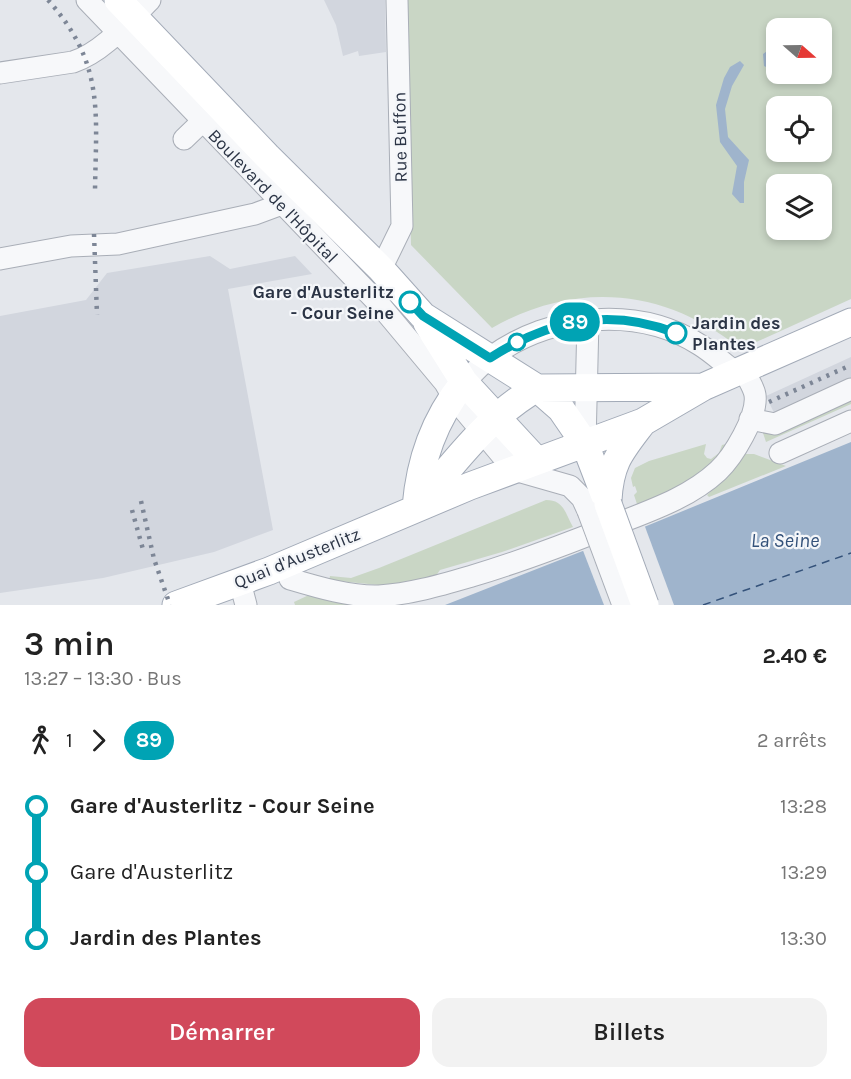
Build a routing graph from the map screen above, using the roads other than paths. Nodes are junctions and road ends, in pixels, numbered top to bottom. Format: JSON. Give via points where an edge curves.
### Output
{"nodes":[{"id":1,"x":87,"y":0,"type":"edge"},
{"id":2,"x":397,"y":0,"type":"edge"},
{"id":3,"x":130,"y":12,"type":"edge"},
{"id":4,"x":0,"y":73,"type":"edge"},
{"id":5,"x":210,"y":113,"type":"junction"},
{"id":6,"x":184,"y":139,"type":"dead end"},
{"id":7,"x":290,"y":195,"type":"junction"},
{"id":8,"x":263,"y":222,"type":"dead end"},
{"id":9,"x":0,"y":259,"type":"edge"},
{"id":10,"x":381,"y":268,"type":"junction"},
{"id":11,"x":423,"y":316,"type":"junction"},
{"id":12,"x":588,"y":320,"type":"junction"},
{"id":13,"x":851,"y":322,"type":"edge"},
{"id":14,"x":490,"y":358,"type":"junction"},
{"id":15,"x":740,"y":372,"type":"junction"},
{"id":16,"x":703,"y":387,"type":"junction"},
{"id":17,"x":537,"y":388,"type":"junction"},
{"id":18,"x":588,"y":388,"type":"junction"},
{"id":19,"x":851,"y":389,"type":"edge"},
{"id":20,"x":458,"y":390,"type":"junction"},
{"id":21,"x":750,"y":419,"type":"junction"},
{"id":22,"x":851,"y":421,"type":"edge"},
{"id":23,"x":643,"y":422,"type":"junction"},
{"id":24,"x":489,"y":425,"type":"junction"},
{"id":25,"x":585,"y":444,"type":"junction"},
{"id":26,"x":780,"y":453,"type":"dead end"},
{"id":27,"x":526,"y":465,"type":"junction"},
{"id":28,"x":416,"y":507,"type":"junction"},
{"id":29,"x":598,"y":508,"type":"junction"},
{"id":30,"x":290,"y":579,"type":"dead end"},
{"id":31,"x":437,"y":586,"type":"junction"},
{"id":32,"x":243,"y":593,"type":"edge"},
{"id":33,"x":176,"y":605,"type":"edge"},
{"id":34,"x":413,"y":605,"type":"edge"},
{"id":35,"x":623,"y":605,"type":"edge"},
{"id":36,"x":645,"y":605,"type":"edge"}],
"edges":[{"from":1,"to":3,"type":"street","name":"Boulevard de l'Hôpital"},
{"from":2,"to":10,"type":"street","name":"Rue Buffon","via":[[402,226]]},
{"from":3,"to":4,"type":"street","via":[[84,58],[74,63]]},
{"from":3,"to":5,"type":"main road","name":"Boulevard de l'Hôpital"},
{"from":5,"to":6,"type":"street"},
{"from":5,"to":7,"type":"main road","name":"Boulevard de l'Hôpital"},
{"from":7,"to":8,"type":"street"},
{"from":7,"to":9,"type":"street","via":[[255,214],[118,244],[71,246]]},
{"from":7,"to":10,"type":"main road","name":"Boulevard de l'Hôpital"},
{"from":7,"to":20,"type":"street","name":"Boulevard de l'Hôpital","via":[[444,383]]},
{"from":10,"to":11,"type":"main road","name":"Boulevard de l'Hôpital"},
{"from":11,"to":14,"type":"main road","name":"Boulevard de l'Hôpital"},
{"from":11,"to":20,"type":"main road"},
{"from":12,"to":14,"type":"street","via":[[536,332]]},
{"from":12,"to":15,"type":"street","via":[[632,321],[669,331]]},
{"from":12,"to":18,"type":"street"},
{"from":13,"to":15,"type":"main road"},
{"from":14,"to":17,"type":"main road","name":"Boulevard de l'Hôpital"},
{"from":14,"to":20,"type":"street"},
{"from":15,"to":16,"type":"main road"},
{"from":15,"to":21,"type":"street","via":[[755,396]]},
{"from":16,"to":18,"type":"main road"},
{"from":16,"to":23,"type":"main road"},
{"from":17,"to":18,"type":"main road"},
{"from":17,"to":24,"type":"main road"},
{"from":17,"to":25,"type":"main road","name":"Boulevard de l'Hôpital","via":[[561,409]]},
{"from":18,"to":25,"type":"street"},
{"from":19,"to":21,"type":"street","via":[[775,424]]},
{"from":20,"to":24,"type":"main road"},
{"from":20,"to":28,"type":"main road","via":[[442,413],[426,449]]},
{"from":21,"to":31,"type":"street","via":[[718,471],[663,505],[528,559]]},
{"from":22,"to":26,"type":"street"},
{"from":23,"to":25,"type":"main road","name":"Quai d'Austerlitz"},
{"from":23,"to":29,"type":"main road","via":[[614,462]]},
{"from":24,"to":27,"type":"main road"},
{"from":24,"to":28,"type":"main road"},
{"from":25,"to":27,"type":"main road","name":"Quai d'Austerlitz"},
{"from":25,"to":29,"type":"main road","name":"Boulevard de l'Hôpital"},
{"from":27,"to":28,"type":"main road","name":"Quai d'Austerlitz"},
{"from":27,"to":29,"type":"street","via":[[570,486]]},
{"from":28,"to":32,"type":"main road","name":"Quai d'Austerlitz","via":[[278,568]]},
{"from":29,"to":35,"type":"street","bridge":true},
{"from":29,"to":36,"type":"main road","name":"Boulevard de l'Hôpital","bridge":true},
{"from":30,"to":31,"type":"street","via":[[376,596]]},
{"from":31,"to":34,"type":"street","via":[[422,602]]},
{"from":32,"to":33,"type":"main road","name":"Quai d'Austerlitz"}]}
